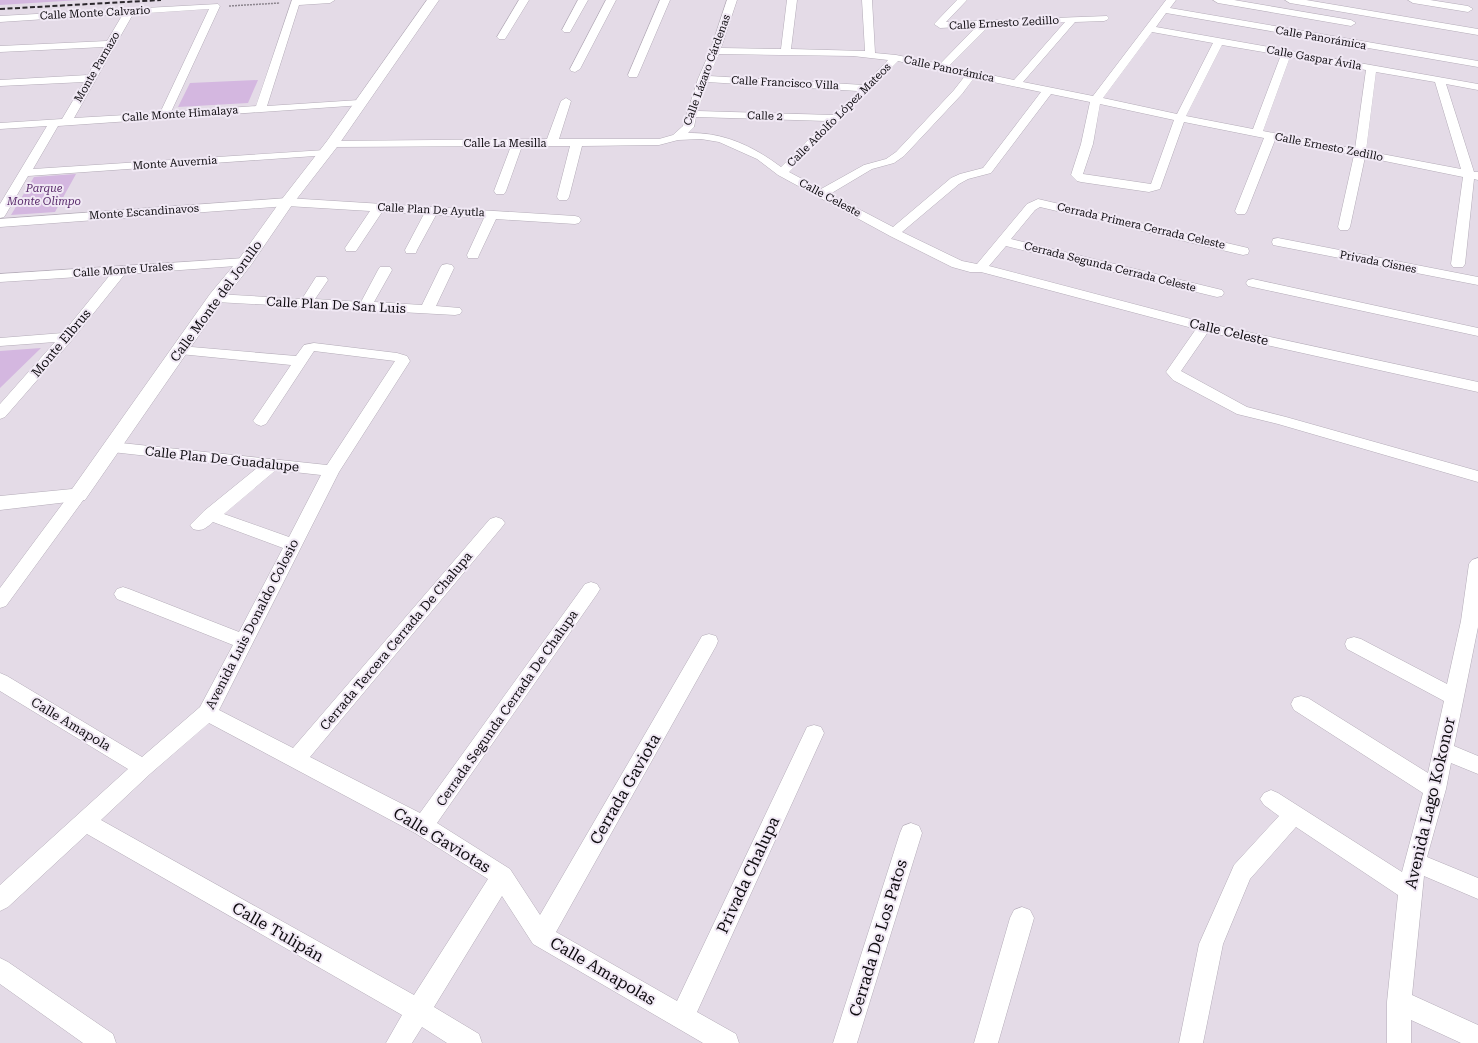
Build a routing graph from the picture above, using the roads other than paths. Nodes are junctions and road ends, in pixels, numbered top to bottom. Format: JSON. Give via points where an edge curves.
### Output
{"nodes":[{"id":1,"x":330,"y":0,"type":"edge"},
{"id":2,"x":433,"y":0,"type":"edge"},
{"id":3,"x":524,"y":0,"type":"edge"},
{"id":4,"x":583,"y":0,"type":"edge"},
{"id":5,"x":611,"y":0,"type":"edge"},
{"id":6,"x":665,"y":0,"type":"edge"},
{"id":7,"x":732,"y":0,"type":"edge"},
{"id":8,"x":792,"y":0,"type":"edge"},
{"id":9,"x":867,"y":0,"type":"edge"},
{"id":10,"x":962,"y":0,"type":"edge"},
{"id":11,"x":1171,"y":0,"type":"edge"},
{"id":12,"x":1218,"y":0,"type":"edge"},
{"id":13,"x":1290,"y":0,"type":"edge"},
{"id":14,"x":1413,"y":0,"type":"edge"},
{"id":15,"x":1164,"y":10,"type":"junction"},
{"id":16,"x":129,"y":12,"type":"junction"},
{"id":17,"x":1471,"y":15,"type":"edge"},
{"id":18,"x":0,"y":18,"type":"edge"},
{"id":19,"x":1104,"y":18,"type":"dead end"},
{"id":20,"x":1073,"y":19,"type":"junction"},
{"id":21,"x":1351,"y":23,"type":"dead end"},
{"id":22,"x":985,"y":24,"type":"junction"},
{"id":23,"x":1402,"y":27,"type":"dead end"},
{"id":24,"x":1151,"y":29,"type":"junction"},
{"id":25,"x":567,"y":30,"type":"dead end"},
{"id":26,"x":1478,"y":32,"type":"edge"},
{"id":27,"x":502,"y":37,"type":"dead end"},
{"id":28,"x":1478,"y":39,"type":"edge"},
{"id":29,"x":1219,"y":41,"type":"junction"},
{"id":30,"x":110,"y":44,"type":"junction"},
{"id":31,"x":0,"y":49,"type":"edge"},
{"id":32,"x":716,"y":51,"type":"junction"},
{"id":33,"x":786,"y":52,"type":"junction"},
{"id":34,"x":1287,"y":52,"type":"junction"},
{"id":35,"x":870,"y":54,"type":"junction"},
{"id":36,"x":896,"y":58,"type":"junction"},
{"id":37,"x":1478,"y":64,"type":"edge"},
{"id":38,"x":942,"y":68,"type":"junction"},
{"id":39,"x":1371,"y":68,"type":"junction"},
{"id":40,"x":575,"y":69,"type":"dead end"},
{"id":41,"x":972,"y":74,"type":"junction"},
{"id":42,"x":633,"y":75,"type":"dead end"},
{"id":43,"x":92,"y":78,"type":"junction"},
{"id":44,"x":703,"y":79,"type":"junction"},
{"id":45,"x":1439,"y":80,"type":"junction"},
{"id":46,"x":0,"y":83,"type":"edge"},
{"id":47,"x":1016,"y":84,"type":"junction"},
{"id":48,"x":1478,"y":87,"type":"edge"},
{"id":49,"x":866,"y":88,"type":"junction"},
{"id":50,"x":1048,"y":90,"type":"junction"},
{"id":51,"x":566,"y":100,"type":"dead end"},
{"id":52,"x":1096,"y":100,"type":"junction"},
{"id":53,"x":359,"y":103,"type":"junction"},
{"id":54,"x":261,"y":109,"type":"junction"},
{"id":55,"x":692,"y":114,"type":"junction"},
{"id":56,"x":164,"y":115,"type":"junction"},
{"id":57,"x":837,"y":118,"type":"junction"},
{"id":58,"x":1180,"y":118,"type":"junction"},
{"id":59,"x":60,"y":122,"type":"junction"},
{"id":60,"x":0,"y":126,"type":"edge"},
{"id":61,"x":1257,"y":132,"type":"junction"},
{"id":62,"x":1272,"y":135,"type":"junction"},
{"id":63,"x":678,"y":137,"type":"junction"},
{"id":64,"x":552,"y":142,"type":"junction"},
{"id":65,"x":577,"y":142,"type":"junction"},
{"id":66,"x":518,"y":143,"type":"junction"},
{"id":67,"x":328,"y":149,"type":"junction"},
{"id":68,"x":1360,"y":153,"type":"junction"},
{"id":69,"x":26,"y":172,"type":"junction"},
{"id":70,"x":782,"y":173,"type":"junction"},
{"id":71,"x":1473,"y":175,"type":"edge"},
{"id":72,"x":500,"y":191,"type":"dead end"},
{"id":73,"x":821,"y":194,"type":"junction"},
{"id":74,"x":563,"y":197,"type":"dead end"},
{"id":75,"x":287,"y":202,"type":"junction"},
{"id":76,"x":380,"y":207,"type":"junction"},
{"id":77,"x":433,"y":210,"type":"junction"},
{"id":78,"x":1241,"y":212,"type":"dead end"},
{"id":79,"x":0,"y":214,"type":"edge"},
{"id":80,"x":492,"y":214,"type":"junction"},
{"id":81,"x":576,"y":220,"type":"dead end"},
{"id":82,"x":0,"y":223,"type":"edge"},
{"id":83,"x":1344,"y":227,"type":"dead end"},
{"id":84,"x":894,"y":233,"type":"junction"},
{"id":85,"x":1003,"y":241,"type":"junction"},
{"id":86,"x":1278,"y":242,"type":"dead end"},
{"id":87,"x":351,"y":248,"type":"dead end"},
{"id":88,"x":411,"y":250,"type":"dead end"},
{"id":89,"x":1243,"y":251,"type":"dead end"},
{"id":90,"x":473,"y":256,"type":"dead end"},
{"id":91,"x":245,"y":262,"type":"junction"},
{"id":92,"x":1458,"y":264,"type":"dead end"},
{"id":93,"x":447,"y":268,"type":"dead end"},
{"id":94,"x":981,"y":268,"type":"junction"},
{"id":95,"x":121,"y":270,"type":"junction"},
{"id":96,"x":385,"y":270,"type":"dead end"},
{"id":97,"x":0,"y":278,"type":"edge"},
{"id":98,"x":321,"y":280,"type":"dead end"},
{"id":99,"x":1478,"y":281,"type":"edge"},
{"id":100,"x":1252,"y":283,"type":"dead end"},
{"id":101,"x":1217,"y":293,"type":"dead end"},
{"id":102,"x":216,"y":298,"type":"junction"},
{"id":103,"x":305,"y":304,"type":"junction"},
{"id":104,"x":365,"y":307,"type":"junction"},
{"id":105,"x":427,"y":310,"type":"junction"},
{"id":106,"x":455,"y":311,"type":"dead end"},
{"id":107,"x":1204,"y":327,"type":"junction"},
{"id":108,"x":1478,"y":332,"type":"edge"},
{"id":109,"x":67,"y":337,"type":"junction"},
{"id":110,"x":0,"y":342,"type":"edge"},
{"id":111,"x":180,"y":350,"type":"junction"},
{"id":112,"x":300,"y":361,"type":"junction"},
{"id":113,"x":1478,"y":387,"type":"edge"},
{"id":114,"x":0,"y":414,"type":"edge"},
{"id":115,"x":261,"y":421,"type":"dead end"},
{"id":116,"x":112,"y":447,"type":"junction"},
{"id":117,"x":273,"y":464,"type":"junction"},
{"id":118,"x":332,"y":471,"type":"junction"},
{"id":119,"x":1478,"y":477,"type":"edge"},
{"id":120,"x":78,"y":496,"type":"junction"},
{"id":121,"x":0,"y":503,"type":"edge"},
{"id":122,"x":496,"y":523,"type":"dead end"},
{"id":123,"x":293,"y":545,"type":"junction"},
{"id":124,"x":1478,"y":564,"type":"edge"},
{"id":125,"x":591,"y":589,"type":"dead end"},
{"id":126,"x":123,"y":594,"type":"dead end"},
{"id":127,"x":0,"y":601,"type":"edge"},
{"id":128,"x":1474,"y":623,"type":"edge"},
{"id":129,"x":243,"y":641,"type":"junction"},
{"id":130,"x":709,"y":641,"type":"dead end"},
{"id":131,"x":1354,"y":644,"type":"dead end"},
{"id":132,"x":0,"y":681,"type":"edge"},
{"id":133,"x":1454,"y":697,"type":"junction"},
{"id":134,"x":1301,"y":704,"type":"dead end"},
{"id":135,"x":207,"y":713,"type":"junction"},
{"id":136,"x":814,"y":733,"type":"dead end"},
{"id":137,"x":1442,"y":750,"type":"junction"},
{"id":138,"x":296,"y":759,"type":"junction"},
{"id":139,"x":1478,"y":765,"type":"edge"},
{"id":140,"x":143,"y":768,"type":"junction"},
{"id":141,"x":1435,"y":789,"type":"junction"},
{"id":142,"x":1271,"y":799,"type":"dead end"},
{"id":143,"x":1294,"y":814,"type":"junction"},
{"id":144,"x":85,"y":822,"type":"junction"},
{"id":145,"x":423,"y":826,"type":"junction"},
{"id":146,"x":911,"y":833,"type":"dead end"},
{"id":147,"x":1415,"y":862,"type":"junction"},
{"id":148,"x":502,"y":876,"type":"junction"},
{"id":149,"x":1478,"y":889,"type":"edge"},
{"id":150,"x":1410,"y":890,"type":"junction"},
{"id":151,"x":0,"y":900,"type":"edge"},
{"id":152,"x":1022,"y":918,"type":"dead end"},
{"id":153,"x":541,"y":936,"type":"junction"},
{"id":154,"x":0,"y":970,"type":"edge"},
{"id":155,"x":1399,"y":1002,"type":"junction"},
{"id":156,"x":417,"y":1010,"type":"junction"},
{"id":157,"x":683,"y":1016,"type":"junction"},
{"id":158,"x":1478,"y":1038,"type":"edge"},
{"id":159,"x":104,"y":1043,"type":"edge"},
{"id":160,"x":398,"y":1043,"type":"edge"},
{"id":161,"x":470,"y":1043,"type":"edge"},
{"id":162,"x":727,"y":1043,"type":"edge"},
{"id":163,"x":845,"y":1043,"type":"edge"},
{"id":164,"x":986,"y":1043,"type":"edge"},
{"id":165,"x":1192,"y":1043,"type":"edge"},
{"id":166,"x":1398,"y":1043,"type":"edge"}],
"edges":[{"from":1,"to":54,"type":"street","via":[[295,2]]},
{"from":2,"to":53,"type":"street","name":"Calle Monte del Jorullo"},
{"from":3,"to":27,"type":"street"},
{"from":4,"to":25,"type":"street"},
{"from":5,"to":40,"type":"street"},
{"from":6,"to":42,"type":"street"},
{"from":7,"to":32,"type":"street","name":"Calle Lázaro Cárdenas"},
{"from":8,"to":33,"type":"street"},
{"from":9,"to":35,"type":"street"},
{"from":10,"to":22,"type":"street","name":"Calle Ernesto Zedillo","via":[[939,24]]},
{"from":11,"to":15,"type":"street"},
{"from":12,"to":21,"type":"street"},
{"from":13,"to":26,"type":"street"},
{"from":14,"to":17,"type":"street"},
{"from":15,"to":24,"type":"street"},
{"from":15,"to":37,"type":"street","name":"Calle Panorámica"},
{"from":16,"to":18,"type":"street","name":"Calle Monte Calvario"},
{"from":16,"to":30,"type":"street","name":"Monte Parnazo"},
{"from":16,"to":56,"type":"street","name":"Calle Monte Calvario","via":[[215,6]]},
{"from":19,"to":20,"type":"street","name":"Calle Ernesto Zedillo"},
{"from":20,"to":22,"type":"street","name":"Calle Ernesto Zedillo"},
{"from":20,"to":47,"type":"street"},
{"from":22,"to":38,"type":"street"},
{"from":23,"to":28,"type":"street"},
{"from":24,"to":29,"type":"street","name":"Calle Gaspar Ávila"},
{"from":24,"to":52,"type":"street"},
{"from":29,"to":34,"type":"street","name":"Calle Gaspar Ávila"},
{"from":29,"to":58,"type":"street"},
{"from":30,"to":31,"type":"street"},
{"from":30,"to":43,"type":"street","name":"Monte Parnazo"},
{"from":32,"to":33,"type":"street","name":"Calle Panorámica"},
{"from":32,"to":44,"type":"street","name":"Calle Lázaro Cárdenas"},
{"from":33,"to":35,"type":"street","name":"Calle Panorámica"},
{"from":34,"to":39,"type":"street","name":"Calle Gaspar Ávila"},
{"from":34,"to":61,"type":"street"},
{"from":35,"to":36,"type":"street","name":"Calle Panorámica"},
{"from":36,"to":38,"type":"street","name":"Calle Panorámica"},
{"from":36,"to":49,"type":"street","name":"Calle Adolfo López Mateos"},
{"from":38,"to":41,"type":"street","name":"Calle Panorámica"},
{"from":39,"to":45,"type":"street","name":"Calle Gaspar Ávila"},
{"from":39,"to":68,"type":"street"},
{"from":41,"to":47,"type":"street","name":"Calle Panorámica"},
{"from":41,"to":73,"type":"street","via":[[900,154],[890,161],[868,167]]},
{"from":43,"to":46,"type":"street"},
{"from":43,"to":59,"type":"street","name":"Monte Parnazo"},
{"from":44,"to":49,"type":"street","name":"Calle Francisco Villa"},
{"from":44,"to":55,"type":"street","name":"Calle Lázaro Cárdenas"},
{"from":45,"to":48,"type":"street","name":"Calle Gaspar Ávila"},
{"from":45,"to":71,"type":"street"},
{"from":47,"to":50,"type":"street","name":"Calle Panorámica"},
{"from":49,"to":57,"type":"street","name":"Calle Adolfo López Mateos"},
{"from":50,"to":52,"type":"street","name":"Calle Panorámica"},
{"from":50,"to":84,"type":"street","via":[[987,171],[964,176],[955,181]]},
{"from":51,"to":64,"type":"street"},
{"from":52,"to":58,"type":"street","name":"Calle Panorámica"},
{"from":52,"to":58,"type":"street","via":[[1087,144],[1077,175],[1081,178],[1149,188],[1156,186]]},
{"from":53,"to":54,"type":"street","name":"Calle Monte Himalaya"},
{"from":53,"to":67,"type":"street","name":"Calle Monte del Jorullo"},
{"from":54,"to":56,"type":"street","name":"Calle Monte Himalaya"},
{"from":55,"to":57,"type":"street","name":"Calle 2"},
{"from":55,"to":63,"type":"street","name":"Calle Lázaro Cárdenas","via":[[688,127]]},
{"from":56,"to":59,"type":"street","name":"Calle Monte Himalaya"},
{"from":57,"to":70,"type":"street","name":"Calle Adolfo López Mateos"},
{"from":58,"to":61,"type":"street","name":"Calle Ernesto Zedillo"},
{"from":59,"to":60,"type":"street","name":"Calle Monte Himalaya"},
{"from":59,"to":69,"type":"street","name":"Monte Parnazo"},
{"from":61,"to":62,"type":"street","name":"Calle Ernesto Zedillo"},
{"from":62,"to":68,"type":"street","name":"Calle Ernesto Zedillo"},
{"from":62,"to":78,"type":"street"},
{"from":63,"to":65,"type":"street","name":"Calle La Mesilla","via":[[659,142]]},
{"from":63,"to":70,"type":"street","name":"Calle Celeste","via":[[701,136],[721,139],[761,157]]},
{"from":64,"to":65,"type":"street","name":"Calle La Mesilla"},
{"from":64,"to":66,"type":"street","name":"Calle La Mesilla"},
{"from":65,"to":74,"type":"street"},
{"from":66,"to":67,"type":"street","name":"Calle La Mesilla"},
{"from":66,"to":72,"type":"street"},
{"from":67,"to":69,"type":"street","name":"Monte Auvernia"},
{"from":67,"to":75,"type":"street","name":"Calle Monte del Jorullo"},
{"from":68,"to":71,"type":"street","name":"Calle Ernesto Zedillo"},
{"from":68,"to":83,"type":"street"},
{"from":69,"to":79,"type":"street","name":"Monte Parnazo"},
{"from":70,"to":73,"type":"street","name":"Calle Celeste"},
{"from":71,"to":92,"type":"street"},
{"from":73,"to":84,"type":"street","name":"Calle Celeste"},
{"from":75,"to":76,"type":"street","name":"Calle Plan De Ayutla"},
{"from":75,"to":82,"type":"street","name":"Monte Escandinavos"},
{"from":75,"to":91,"type":"street","name":"Calle Monte del Jorullo"},
{"from":76,"to":77,"type":"street","name":"Calle Plan De Ayutla"},
{"from":76,"to":87,"type":"street"},
{"from":77,"to":80,"type":"street","name":"Calle Plan De Ayutla"},
{"from":77,"to":88,"type":"street"},
{"from":80,"to":81,"type":"street","name":"Calle Plan De Ayutla"},
{"from":80,"to":90,"type":"street"},
{"from":84,"to":94,"type":"street","name":"Calle Celeste","via":[[957,264]]},
{"from":85,"to":89,"type":"street","name":"Cerrada Primera Cerrada Celeste","via":[[1031,207],[1048,204]]},
{"from":85,"to":94,"type":"street"},
{"from":85,"to":101,"type":"street","name":"Cerrada Segunda Cerrada Celeste"},
{"from":86,"to":99,"type":"street","name":"Privada Cisnes"},
{"from":91,"to":95,"type":"street","name":"Calle Monte Urales"},
{"from":91,"to":102,"type":"street","name":"Calle Monte del Jorullo"},
{"from":93,"to":105,"type":"street"},
{"from":94,"to":107,"type":"street","name":"Calle Celeste"},
{"from":95,"to":97,"type":"street","name":"Calle Monte Urales"},
{"from":95,"to":109,"type":"street","name":"Monte Elbrus"},
{"from":96,"to":104,"type":"street"},
{"from":98,"to":103,"type":"street"},
{"from":100,"to":108,"type":"street"},
{"from":102,"to":103,"type":"street","name":"Calle Plan De San Luis"},
{"from":102,"to":111,"type":"street","name":"Calle Monte del Jorullo"},
{"from":103,"to":104,"type":"street","name":"Calle Plan De San Luis"},
{"from":104,"to":105,"type":"street","name":"Calle Plan De San Luis"},
{"from":105,"to":106,"type":"street","name":"Calle Plan De San Luis"},
{"from":107,"to":113,"type":"street","name":"Calle Celeste"},
{"from":107,"to":119,"type":"street","via":[[1174,372],[1178,377],[1242,412],[1281,420]]},
{"from":109,"to":110,"type":"street"},
{"from":109,"to":114,"type":"street","name":"Monte Elbrus"},
{"from":111,"to":112,"type":"street"},
{"from":111,"to":116,"type":"street","name":"Calle Monte del Jorullo"},
{"from":112,"to":115,"type":"street"},
{"from":112,"to":118,"type":"street","name":"Avenida Luis Donaldo Colosio","via":[[309,348],[314,347],[403,361]]},
{"from":116,"to":117,"type":"street","name":"Calle Plan De Guadalupe"},
{"from":116,"to":120,"type":"street","name":"Calle Monte del Jorullo"},
{"from":117,"to":118,"type":"street","name":"Calle Plan De Guadalupe"},
{"from":117,"to":123,"type":"street","via":[[204,520]]},
{"from":118,"to":123,"type":"street","name":"Avenida Luis Donaldo Colosio"},
{"from":120,"to":121,"type":"street"},
{"from":120,"to":127,"type":"street","name":"Calle Monte del Jorullo"},
{"from":122,"to":138,"type":"street","name":"Cerrada Tercera Cerrada De Chalupa"},
{"from":123,"to":129,"type":"street","name":"Avenida Luis Donaldo Colosio"},
{"from":124,"to":128,"type":"street","name":"Avenida Lago Kokonor"},
{"from":125,"to":145,"type":"street","name":"Cerrada Segunda Cerrada De Chalupa"},
{"from":126,"to":129,"type":"street"},
{"from":128,"to":133,"type":"street","name":"Avenida Lago Kokonor"},
{"from":129,"to":135,"type":"street","name":"Avenida Luis Donaldo Colosio"},
{"from":130,"to":153,"type":"street","name":"Cerrada Gaviota"},
{"from":131,"to":133,"type":"street"},
{"from":132,"to":140,"type":"street","name":"Calle Amapola"},
{"from":133,"to":137,"type":"street","name":"Avenida Lago Kokonor"},
{"from":134,"to":141,"type":"street"},
{"from":135,"to":138,"type":"street","name":"Calle Gaviotas"},
{"from":135,"to":140,"type":"street","name":"Avenida Luis Donaldo Colosio"},
{"from":136,"to":157,"type":"street","name":"Privada Chalupa"},
{"from":137,"to":139,"type":"street"},
{"from":137,"to":141,"type":"street","name":"Avenida Lago Kokonor"},
{"from":138,"to":145,"type":"street","name":"Calle Gaviotas"},
{"from":140,"to":144,"type":"street","name":"Avenida Luis Donaldo Colosio"},
{"from":141,"to":147,"type":"street","name":"Avenida Lago Kokonor"},
{"from":142,"to":143,"type":"street"},
{"from":143,"to":150,"type":"street"},
{"from":143,"to":165,"type":"street","via":[[1242,872],[1211,944]]},
{"from":144,"to":151,"type":"street","name":"Avenida Luis Donaldo Colosio"},
{"from":144,"to":156,"type":"street","name":"Calle Tulipán"},
{"from":145,"to":148,"type":"street","name":"Calle Gaviotas"},
{"from":146,"to":163,"type":"street","name":"Cerrada De Los Patos"},
{"from":147,"to":149,"type":"street"},
{"from":147,"to":150,"type":"street","name":"Avenida Lago Kokonor"},
{"from":148,"to":153,"type":"street","name":"Calle Amapolas"},
{"from":148,"to":156,"type":"street","name":"Calle Gaviotas"},
{"from":150,"to":155,"type":"street","name":"Avenida Lago Kokonor"},
{"from":152,"to":164,"type":"street"},
{"from":153,"to":157,"type":"street","name":"Calle Amapolas"},
{"from":154,"to":159,"type":"street"},
{"from":155,"to":158,"type":"street"},
{"from":155,"to":166,"type":"street","name":"Avenida Lago Kokonor"},
{"from":156,"to":160,"type":"street","name":"Calle Gaviotas"},
{"from":156,"to":161,"type":"street","name":"Calle Tulipán"},
{"from":157,"to":162,"type":"street","name":"Calle Amapolas"}]}
